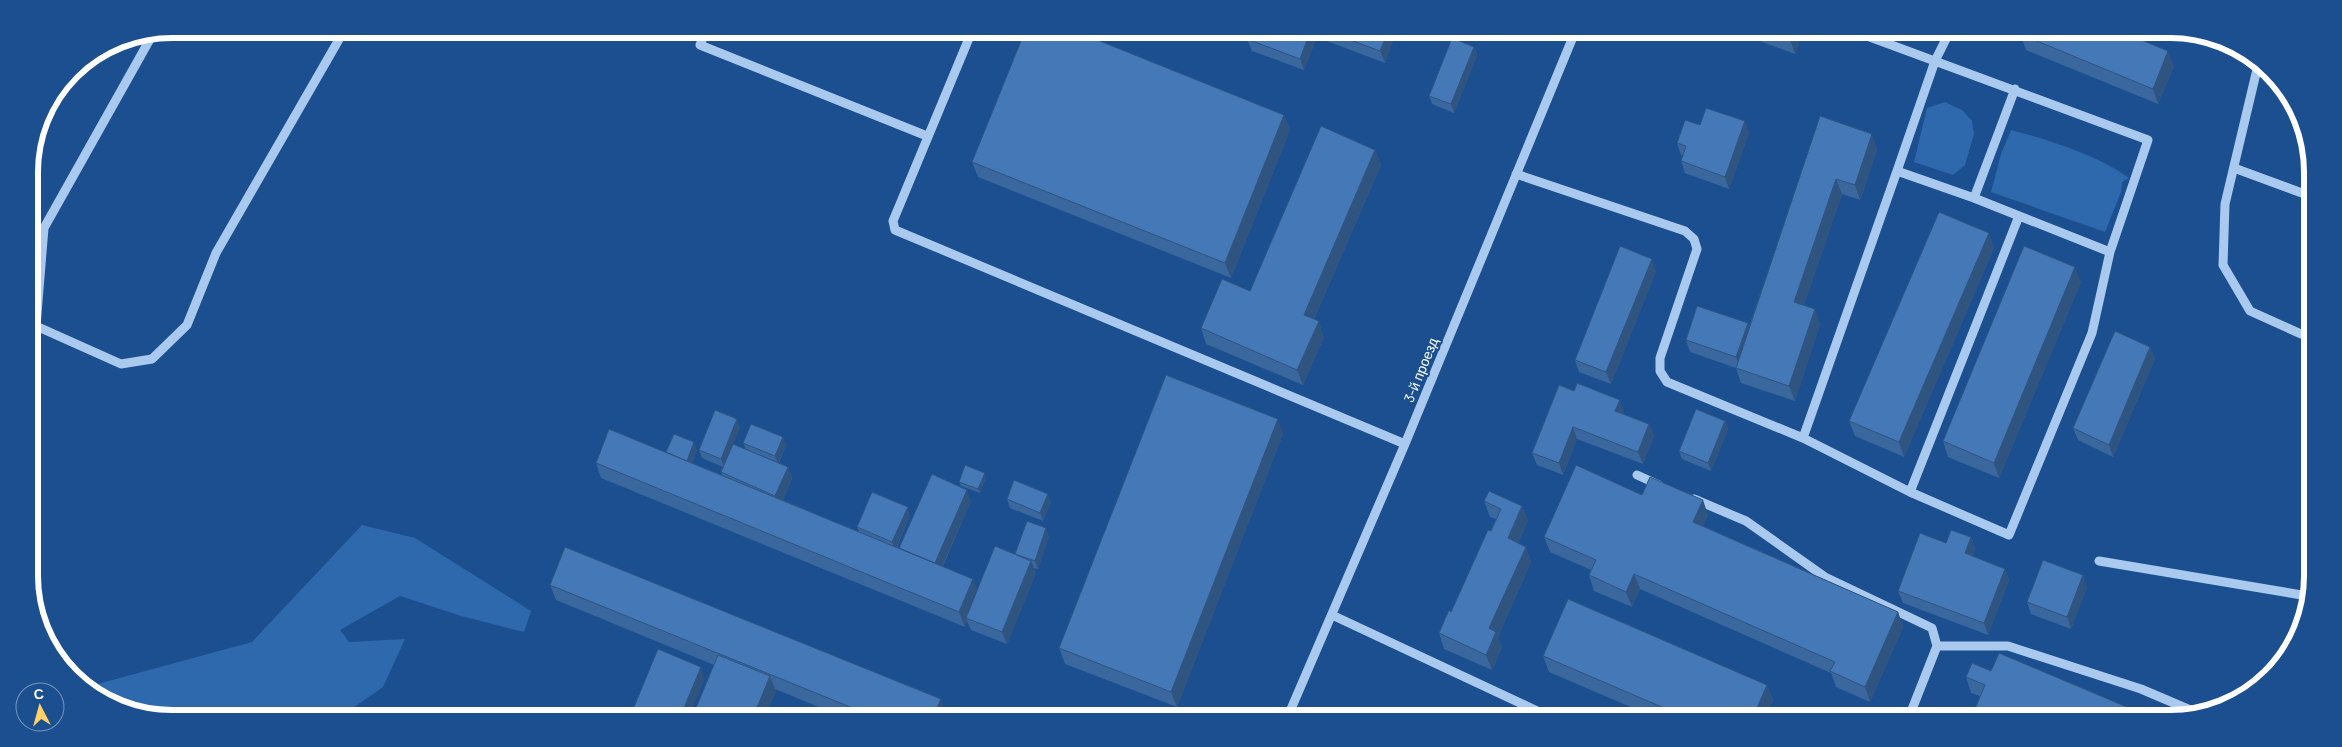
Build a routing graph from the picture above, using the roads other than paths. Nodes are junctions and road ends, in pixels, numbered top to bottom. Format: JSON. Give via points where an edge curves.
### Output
{"nodes":[{"id":1,"x":341,"y":38,"type":"edge"},
{"id":2,"x":703,"y":38,"type":"edge"},
{"id":3,"x":969,"y":38,"type":"edge"},
{"id":4,"x":1573,"y":38,"type":"edge"},
{"id":5,"x":1873,"y":38,"type":"edge"},
{"id":6,"x":1946,"y":38,"type":"edge"},
{"id":7,"x":150,"y":40,"type":"edge"},
{"id":8,"x":1935,"y":61,"type":"junction"},
{"id":9,"x":2257,"y":69,"type":"edge"},
{"id":10,"x":2014,"y":89,"type":"junction"},
{"id":11,"x":927,"y":136,"type":"junction"},
{"id":12,"x":2234,"y":168,"type":"junction"},
{"id":13,"x":1897,"y":171,"type":"junction"},
{"id":14,"x":1516,"y":174,"type":"junction"},
{"id":15,"x":2304,"y":194,"type":"edge"},
{"id":16,"x":1974,"y":198,"type":"junction"},
{"id":17,"x":2019,"y":216,"type":"junction"},
{"id":18,"x":2110,"y":252,"type":"junction"},
{"id":19,"x":38,"y":302,"type":"edge"},
{"id":20,"x":38,"y":327,"type":"edge"},
{"id":21,"x":2304,"y":335,"type":"edge"},
{"id":22,"x":1803,"y":438,"type":"junction"},
{"id":23,"x":1405,"y":444,"type":"junction"},
{"id":24,"x":1637,"y":475,"type":"dead end"},
{"id":25,"x":1664,"y":487,"type":"edge"},
{"id":26,"x":1910,"y":492,"type":"junction"},
{"id":27,"x":1682,"y":494,"type":"edge"},
{"id":28,"x":2100,"y":561,"type":"dead end"},
{"id":29,"x":2303,"y":595,"type":"edge"},
{"id":30,"x":1332,"y":615,"type":"junction"},
{"id":31,"x":1937,"y":646,"type":"junction"},
{"id":32,"x":2186,"y":708,"type":"edge"},
{"id":33,"x":1291,"y":709,"type":"edge"},
{"id":34,"x":1536,"y":709,"type":"edge"},
{"id":35,"x":1912,"y":709,"type":"edge"}],
"edges":[{"from":1,"to":20,"type":"street","via":[[216,253],[186,325],[152,359],[121,364]]},
{"from":2,"to":11,"type":"street","via":[[700,45]]},
{"from":3,"to":11,"type":"street"},
{"from":4,"to":14,"type":"street","name":"3-й проезд"},
{"from":5,"to":8,"type":"street"},
{"from":6,"to":8,"type":"street"},
{"from":7,"to":19,"type":"street","via":[[44,228]]},
{"from":8,"to":10,"type":"street"},
{"from":8,"to":13,"type":"street"},
{"from":9,"to":12,"type":"street"},
{"from":10,"to":16,"type":"street"},
{"from":10,"to":18,"type":"street","via":[[2148,140]]},
{"from":11,"to":23,"type":"street","via":[[893,221],[895,230]]},
{"from":12,"to":15,"type":"street"},
{"from":12,"to":21,"type":"street","via":[[2225,204],[2223,265],[2250,311]]},
{"from":13,"to":16,"type":"street"},
{"from":13,"to":22,"type":"street"},
{"from":14,"to":22,"type":"street","via":[[1685,231],[1694,239],[1697,249],[1660,358],[1660,371],[1667,382]]},
{"from":14,"to":23,"type":"street","name":"3-й проезд"},
{"from":16,"to":17,"type":"street"},
{"from":17,"to":18,"type":"street"},
{"from":17,"to":26,"type":"street"},
{"from":18,"to":26,"type":"street","via":[[2092,333],[2008,535]]},
{"from":22,"to":26,"type":"street"},
{"from":23,"to":30,"type":"street","name":"3-й проезд"},
{"from":24,"to":25,"type":"street"},
{"from":27,"to":31,"type":"street","via":[[1746,521],[1825,577],[1932,628]]},
{"from":28,"to":29,"type":"street"},
{"from":30,"to":33,"type":"street","name":"3-й проезд"},
{"from":30,"to":34,"type":"street"},
{"from":31,"to":32,"type":"street","via":[[2008,646]]},
{"from":31,"to":35,"type":"street"}]}
